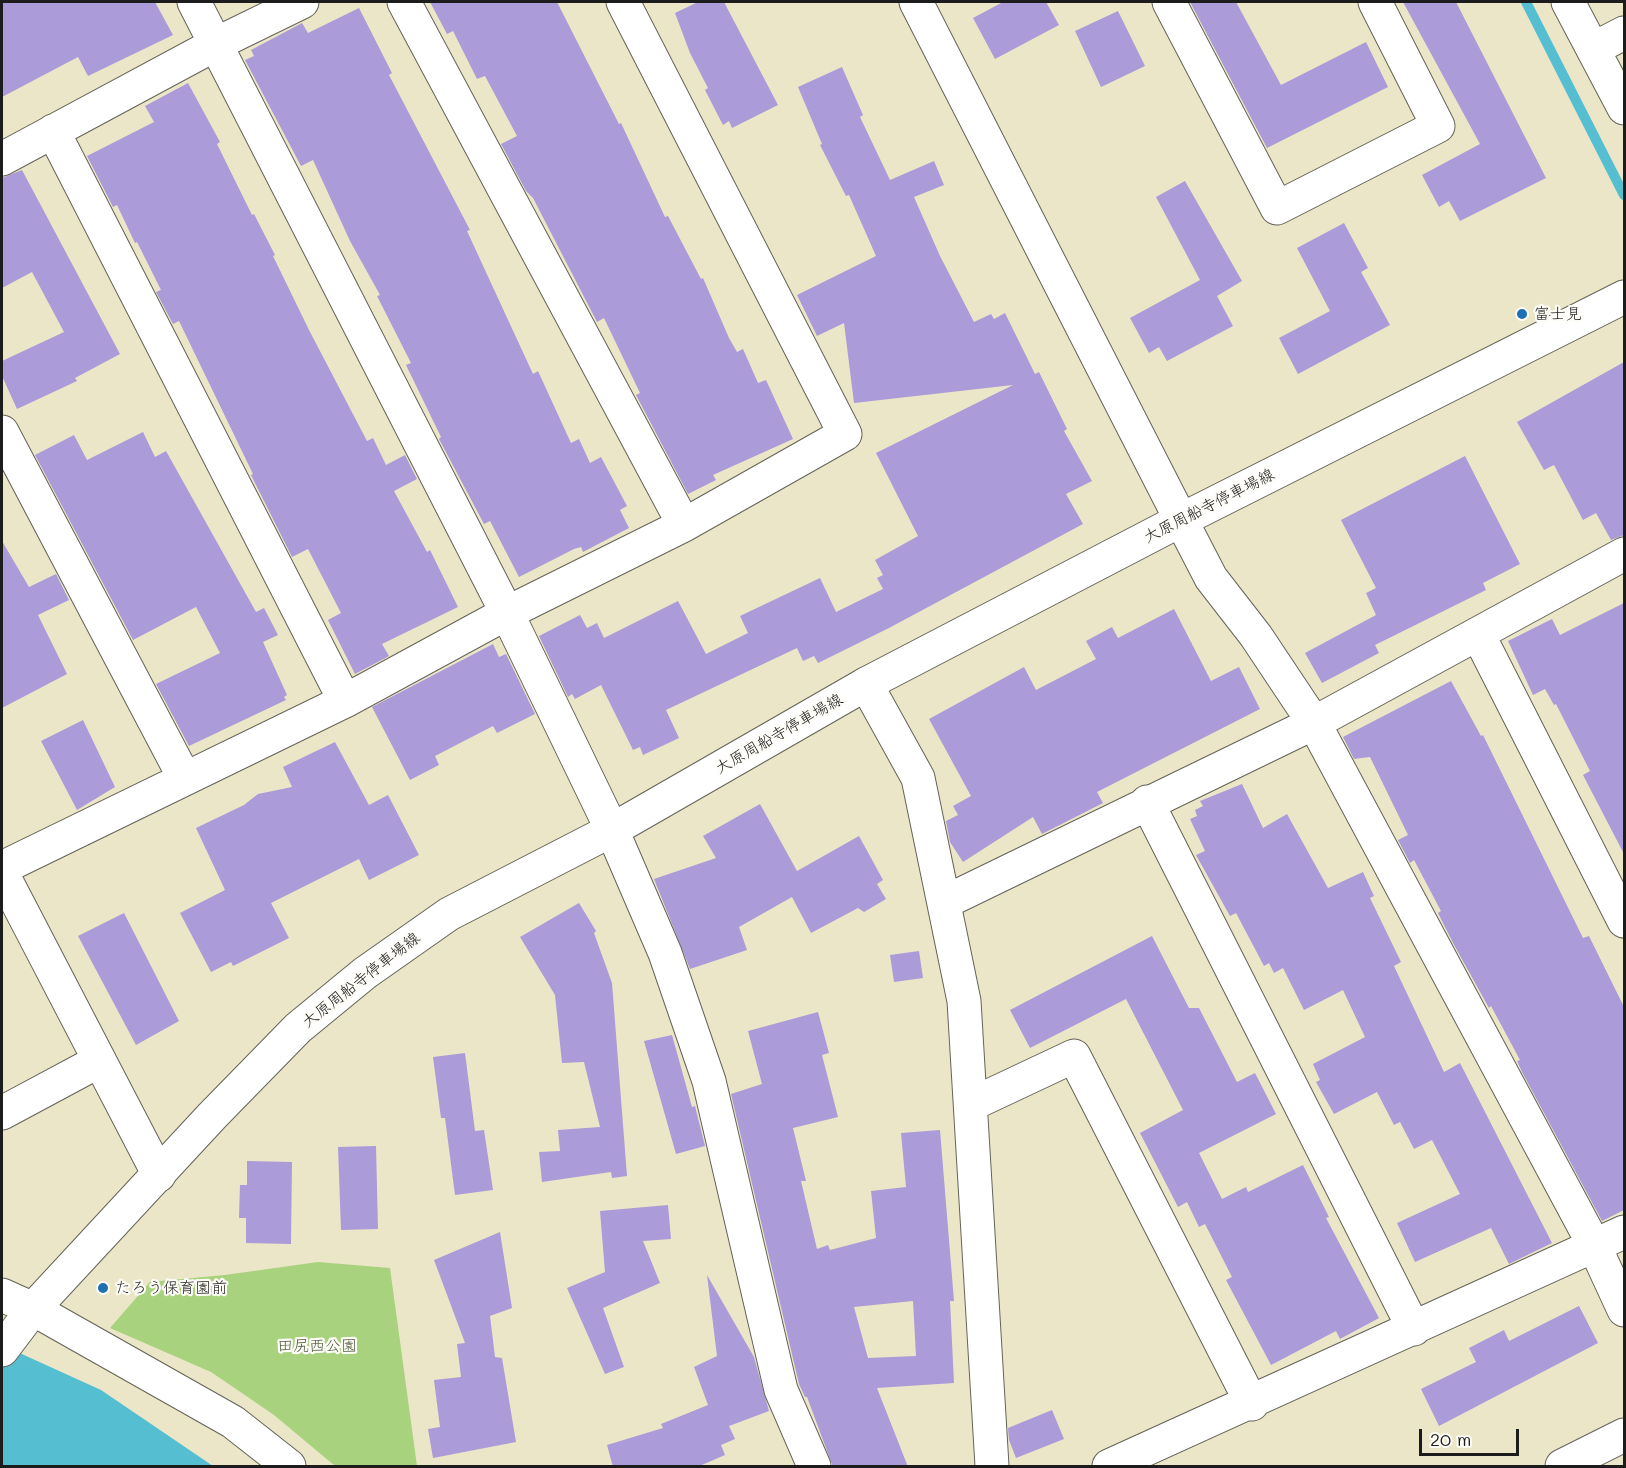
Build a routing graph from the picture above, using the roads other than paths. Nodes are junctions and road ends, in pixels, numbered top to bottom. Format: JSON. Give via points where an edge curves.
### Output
{"nodes":[{"id":1,"x":194,"y":2,"type":"edge"},
{"id":2,"x":302,"y":2,"type":"edge"},
{"id":3,"x":404,"y":2,"type":"edge"},
{"id":4,"x":623,"y":2,"type":"edge"},
{"id":5,"x":916,"y":2,"type":"edge"},
{"id":6,"x":1169,"y":2,"type":"edge"},
{"id":7,"x":1375,"y":2,"type":"edge"},
{"id":8,"x":1568,"y":2,"type":"edge"},
{"id":9,"x":1624,"y":33,"type":"edge"},
{"id":10,"x":216,"y":44,"type":"junction"},
{"id":11,"x":1593,"y":49,"type":"junction"},
{"id":12,"x":1624,"y":108,"type":"edge"},
{"id":13,"x":53,"y":130,"type":"junction"},
{"id":14,"x":2,"y":159,"type":"edge"},
{"id":15,"x":1624,"y":297,"type":"edge"},
{"id":16,"x":2,"y":432,"type":"edge"},
{"id":17,"x":1181,"y":520,"type":"junction"},
{"id":18,"x":684,"y":525,"type":"junction"},
{"id":19,"x":1624,"y":554,"type":"edge"},
{"id":20,"x":507,"y":613,"type":"junction"},
{"id":21,"x":1478,"y":634,"type":"junction"},
{"id":22,"x":866,"y":684,"type":"junction"},
{"id":23,"x":345,"y":701,"type":"junction"},
{"id":24,"x":1314,"y":723,"type":"junction"},
{"id":25,"x":185,"y":779,"type":"junction"},
{"id":26,"x":1147,"y":802,"type":"junction"},
{"id":27,"x":612,"y":830,"type":"junction"},
{"id":28,"x":2,"y":868,"type":"edge"},
{"id":29,"x":2,"y":873,"type":"edge"},
{"id":30,"x":945,"y":902,"type":"junction"},
{"id":31,"x":1624,"y":921,"type":"edge"},
{"id":32,"x":99,"y":1061,"type":"junction"},
{"id":33,"x":972,"y":1104,"type":"junction"},
{"id":34,"x":2,"y":1113,"type":"edge"},
{"id":35,"x":159,"y":1175,"type":"junction"},
{"id":36,"x":1624,"y":1232,"type":"edge"},
{"id":37,"x":1594,"y":1245,"type":"junction"},
{"id":38,"x":2,"y":1296,"type":"edge"},
{"id":39,"x":1624,"y":1310,"type":"edge"},
{"id":40,"x":1414,"y":1329,"type":"junction"},
{"id":41,"x":17,"y":1330,"type":"edge"},
{"id":42,"x":1252,"y":1404,"type":"junction"},
{"id":43,"x":1624,"y":1435,"type":"edge"},
{"id":44,"x":289,"y":1467,"type":"edge"},
{"id":45,"x":814,"y":1467,"type":"edge"},
{"id":46,"x":992,"y":1467,"type":"edge"},
{"id":47,"x":1109,"y":1467,"type":"edge"},
{"id":48,"x":1562,"y":1467,"type":"edge"}],
"edges":[{"from":1,"to":10,"type":"street"},
{"from":2,"to":10,"type":"street"},
{"from":3,"to":18,"type":"street"},
{"from":4,"to":18,"type":"street","via":[[845,434]]},
{"from":5,"to":17,"type":"street"},
{"from":6,"to":7,"type":"street","via":[[1277,208],[1438,126]]},
{"from":8,"to":11,"type":"street"},
{"from":9,"to":11,"type":"street"},
{"from":10,"to":13,"type":"street"},
{"from":10,"to":20,"type":"street"},
{"from":11,"to":12,"type":"street"},
{"from":13,"to":14,"type":"street"},
{"from":13,"to":23,"type":"street"},
{"from":15,"to":17,"type":"street","name":"大原周船寺停車場線"},
{"from":16,"to":25,"type":"street"},
{"from":17,"to":22,"type":"street","name":"大原周船寺停車場線"},
{"from":17,"to":24,"type":"street","via":[[1211,578],[1256,636]]},
{"from":18,"to":20,"type":"street"},
{"from":19,"to":21,"type":"street"},
{"from":20,"to":23,"type":"street"},
{"from":20,"to":27,"type":"street"},
{"from":21,"to":24,"type":"street"},
{"from":21,"to":31,"type":"street"},
{"from":22,"to":27,"type":"street","name":"大原周船寺停車場線"},
{"from":22,"to":30,"type":"street","via":[[918,778]]},
{"from":23,"to":25,"type":"street"},
{"from":24,"to":26,"type":"street"},
{"from":24,"to":37,"type":"street"},
{"from":25,"to":28,"type":"street"},
{"from":26,"to":30,"type":"street"},
{"from":26,"to":40,"type":"street"},
{"from":27,"to":35,"type":"street","name":"大原周船寺停車場線","via":[[449,914],[365,973],[298,1028]]},
{"from":27,"to":45,"type":"street","via":[[665,952],[709,1081],[781,1389]]},
{"from":29,"to":32,"type":"street"},
{"from":30,"to":33,"type":"street","via":[[964,1001]]},
{"from":32,"to":34,"type":"street"},
{"from":32,"to":35,"type":"street"},
{"from":33,"to":42,"type":"street","via":[[1074,1056]]},
{"from":33,"to":46,"type":"street"},
{"from":35,"to":41,"type":"street","name":"大原周船寺停車場線"},
{"from":36,"to":37,"type":"street"},
{"from":37,"to":39,"type":"street"},
{"from":37,"to":40,"type":"street"},
{"from":38,"to":41,"type":"street"},
{"from":40,"to":42,"type":"street"},
{"from":41,"to":44,"type":"street","via":[[233,1422]]},
{"from":42,"to":47,"type":"street"},
{"from":43,"to":48,"type":"street"}]}
